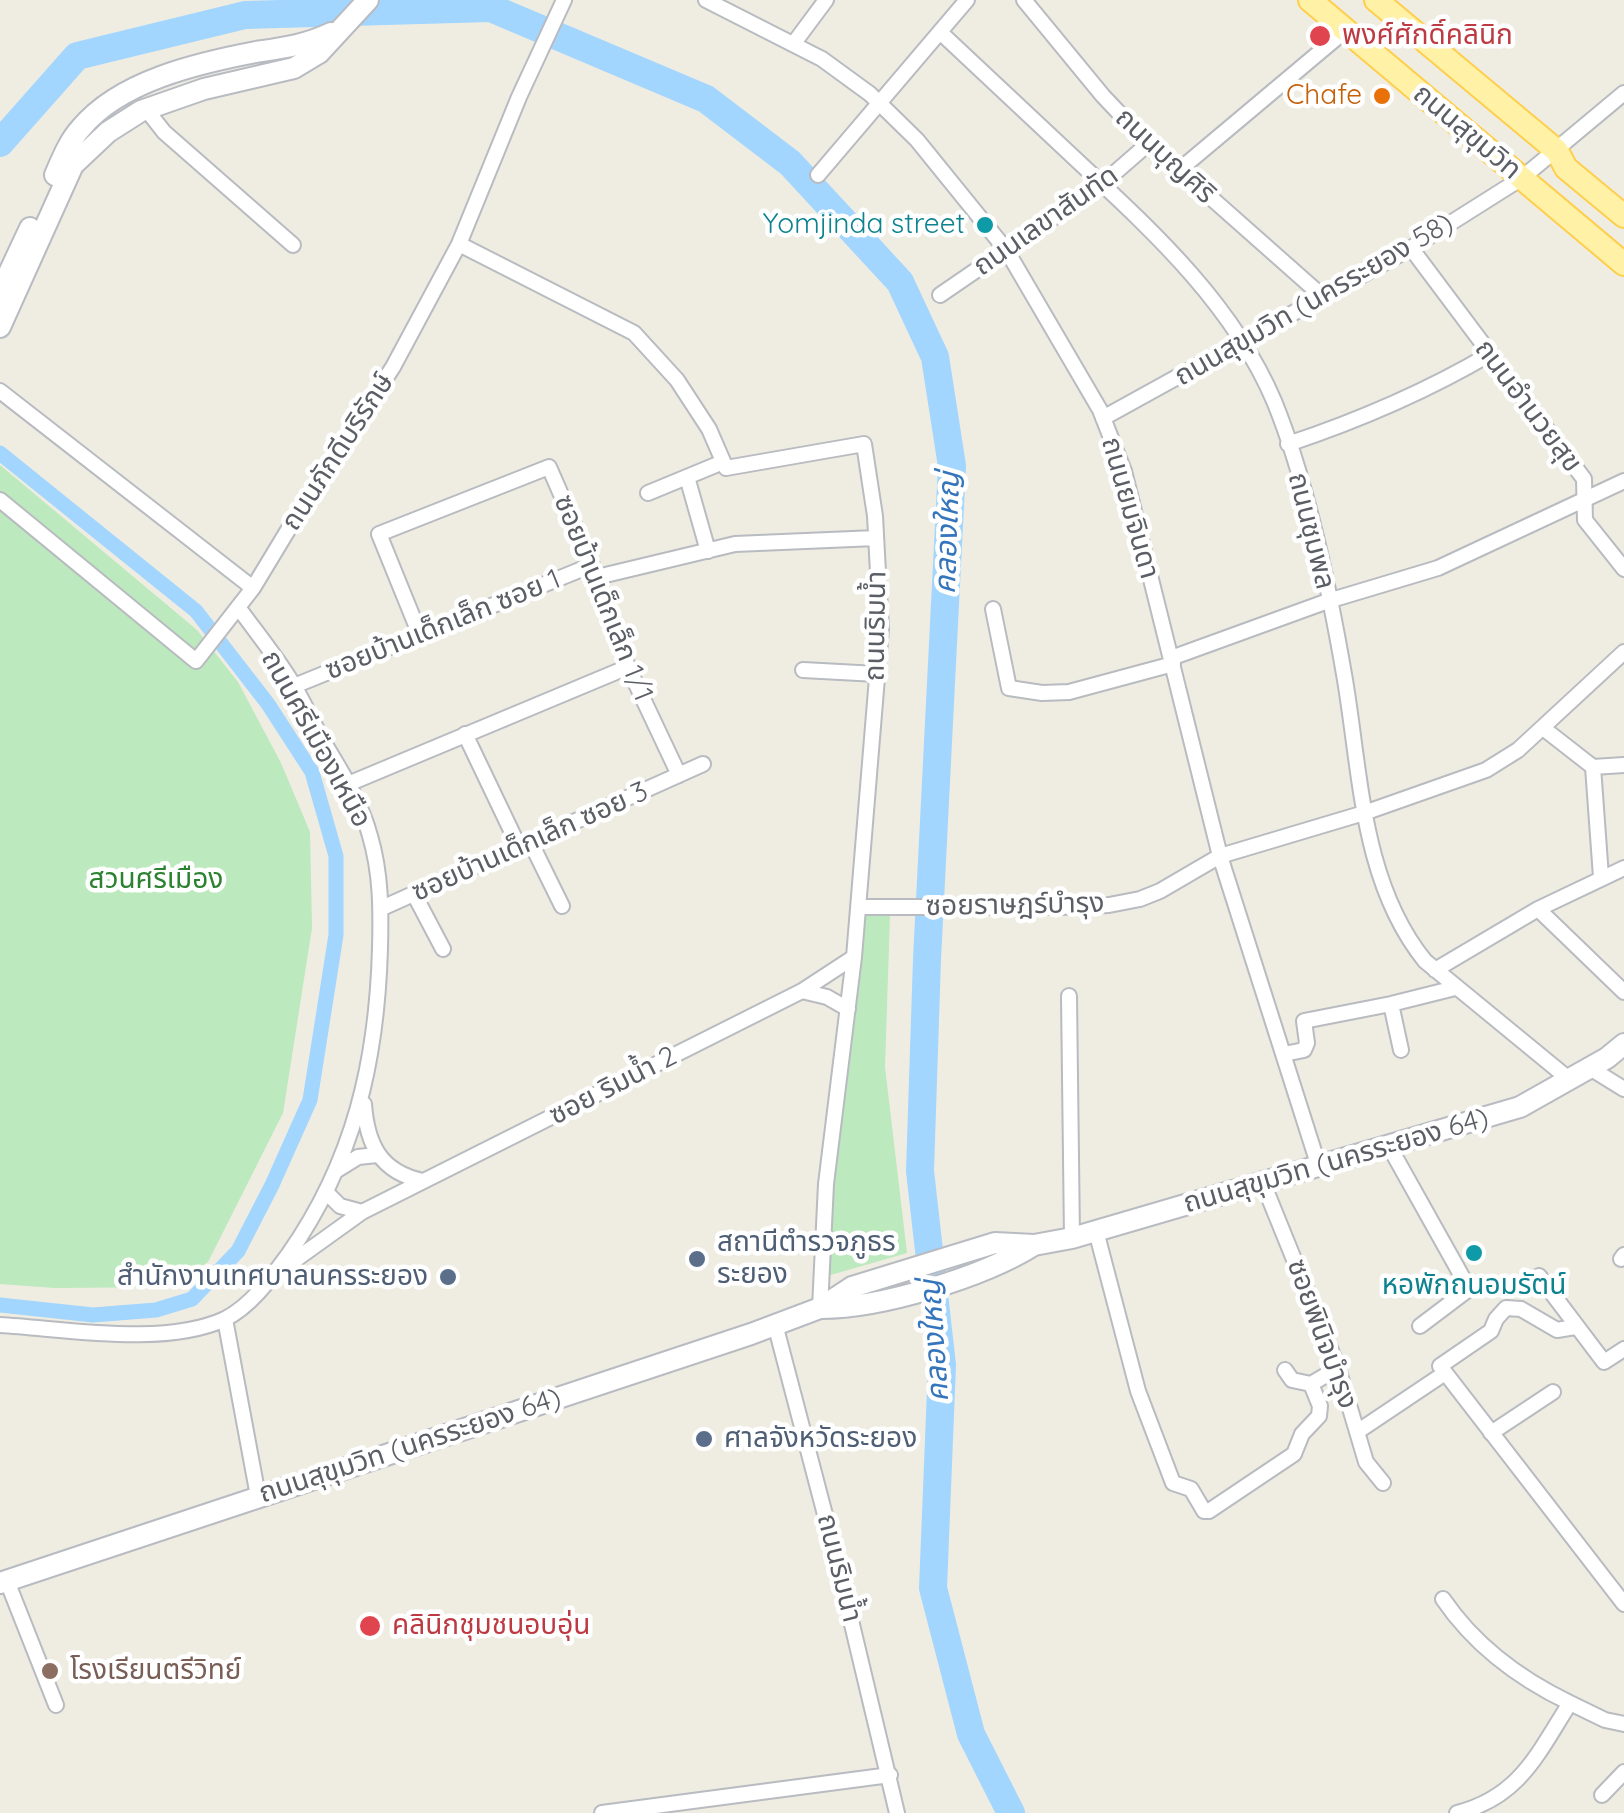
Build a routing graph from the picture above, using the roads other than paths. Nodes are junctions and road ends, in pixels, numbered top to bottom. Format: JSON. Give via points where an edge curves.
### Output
{"nodes":[{"id":1,"x":368,"y":0,"type":"edge"},
{"id":2,"x":564,"y":0,"type":"edge"},
{"id":3,"x":706,"y":0,"type":"edge"},
{"id":4,"x":826,"y":0,"type":"edge"},
{"id":5,"x":967,"y":0,"type":"edge"},
{"id":6,"x":1024,"y":0,"type":"edge"},
{"id":7,"x":1310,"y":0,"type":"edge"},
{"id":8,"x":1383,"y":2,"type":"edge"},
{"id":9,"x":346,"y":26,"type":"junction"},
{"id":10,"x":1346,"y":30,"type":"junction"},
{"id":11,"x":940,"y":32,"type":"junction"},
{"id":12,"x":794,"y":43,"type":"junction"},
{"id":13,"x":230,"y":59,"type":"junction"},
{"id":14,"x":233,"y":82,"type":"junction"},
{"id":15,"x":1624,"y":93,"type":"edge"},
{"id":16,"x":880,"y":102,"type":"junction"},
{"id":17,"x":146,"y":109,"type":"junction"},
{"id":18,"x":1149,"y":144,"type":"junction"},
{"id":19,"x":1556,"y":151,"type":"junction"},
{"id":20,"x":1178,"y":170,"type":"junction"},
{"id":21,"x":818,"y":175,"type":"dead end"},
{"id":22,"x":1522,"y":178,"type":"junction"},
{"id":23,"x":1102,"y":184,"type":"junction"},
{"id":24,"x":1624,"y":216,"type":"edge"},
{"id":25,"x":293,"y":244,"type":"dead end"},
{"id":26,"x":459,"y":244,"type":"junction"},
{"id":27,"x":1411,"y":248,"type":"junction"},
{"id":28,"x":1007,"y":251,"type":"junction"},
{"id":29,"x":1624,"y":264,"type":"edge"},
{"id":30,"x":0,"y":292,"type":"edge"},
{"id":31,"x":940,"y":295,"type":"dead end"},
{"id":32,"x":1322,"y":296,"type":"junction"},
{"id":33,"x":0,"y":328,"type":"edge"},
{"id":34,"x":1245,"y":342,"type":"junction"},
{"id":35,"x":1490,"y":354,"type":"junction"},
{"id":36,"x":0,"y":391,"type":"edge"},
{"id":37,"x":1103,"y":418,"type":"junction"},
{"id":38,"x":1288,"y":444,"type":"junction"},
{"id":39,"x":722,"y":462,"type":"junction"},
{"id":40,"x":687,"y":477,"type":"junction"},
{"id":41,"x":1624,"y":481,"type":"edge"},
{"id":42,"x":648,"y":493,"type":"dead end"},
{"id":43,"x":0,"y":500,"type":"edge"},
{"id":44,"x":1585,"y":501,"type":"junction"},
{"id":45,"x":876,"y":538,"type":"junction"},
{"id":46,"x":708,"y":550,"type":"junction"},
{"id":47,"x":1624,"y":569,"type":"edge"},
{"id":48,"x":595,"y":571,"type":"junction"},
{"id":49,"x":253,"y":588,"type":"junction"},
{"id":50,"x":1328,"y":601,"type":"junction"},
{"id":51,"x":993,"y":609,"type":"dead end"},
{"id":52,"x":234,"y":612,"type":"junction"},
{"id":53,"x":420,"y":635,"type":"junction"},
{"id":54,"x":1624,"y":652,"type":"edge"},
{"id":55,"x":1172,"y":661,"type":"junction"},
{"id":56,"x":628,"y":667,"type":"junction"},
{"id":57,"x":803,"y":670,"type":"dead end"},
{"id":58,"x":878,"y":674,"type":"junction"},
{"id":59,"x":294,"y":686,"type":"junction"},
{"id":60,"x":1542,"y":728,"type":"junction"},
{"id":61,"x":466,"y":734,"type":"junction"},
{"id":62,"x":703,"y":764,"type":"dead end"},
{"id":63,"x":1624,"y":765,"type":"edge"},
{"id":64,"x":1593,"y":766,"type":"junction"},
{"id":65,"x":679,"y":775,"type":"junction"},
{"id":66,"x":348,"y":784,"type":"junction"},
{"id":67,"x":1364,"y":813,"type":"junction"},
{"id":68,"x":524,"y":844,"type":"junction"},
{"id":69,"x":1220,"y":856,"type":"junction"},
{"id":70,"x":1624,"y":868,"type":"edge"},
{"id":71,"x":1601,"y":877,"type":"junction"},
{"id":72,"x":414,"y":894,"type":"junction"},
{"id":73,"x":562,"y":906,"type":"dead end"},
{"id":74,"x":858,"y":907,"type":"junction"},
{"id":75,"x":382,"y":908,"type":"junction"},
{"id":76,"x":1538,"y":909,"type":"junction"},
{"id":77,"x":444,"y":949,"type":"dead end"},
{"id":78,"x":854,"y":957,"type":"junction"},
{"id":79,"x":1435,"y":970,"type":"junction"},
{"id":80,"x":1455,"y":988,"type":"junction"},
{"id":81,"x":802,"y":991,"type":"junction"},
{"id":82,"x":1624,"y":992,"type":"edge"},
{"id":83,"x":1069,"y":996,"type":"dead end"},
{"id":84,"x":1391,"y":1004,"type":"junction"},
{"id":85,"x":848,"y":1009,"type":"junction"},
{"id":86,"x":1624,"y":1044,"type":"edge"},
{"id":87,"x":1401,"y":1050,"type":"dead end"},
{"id":88,"x":1284,"y":1054,"type":"junction"},
{"id":89,"x":1590,"y":1068,"type":"junction"},
{"id":90,"x":1570,"y":1080,"type":"junction"},
{"id":91,"x":1624,"y":1089,"type":"edge"},
{"id":92,"x":364,"y":1097,"type":"junction"},
{"id":93,"x":1389,"y":1146,"type":"junction"},
{"id":94,"x":381,"y":1160,"type":"junction"},
{"id":95,"x":1319,"y":1167,"type":"junction"},
{"id":96,"x":336,"y":1171,"type":"junction"},
{"id":97,"x":424,"y":1181,"type":"junction"},
{"id":98,"x":1263,"y":1182,"type":"junction"},
{"id":99,"x":326,"y":1192,"type":"junction"},
{"id":100,"x":391,"y":1197,"type":"junction"},
{"id":101,"x":362,"y":1212,"type":"junction"},
{"id":102,"x":1096,"y":1231,"type":"junction"},
{"id":103,"x":1072,"y":1238,"type":"junction"},
{"id":104,"x":1034,"y":1245,"type":"junction"},
{"id":105,"x":275,"y":1274,"type":"junction"},
{"id":106,"x":1539,"y":1276,"type":"dead end"},
{"id":107,"x":820,"y":1308,"type":"junction"},
{"id":108,"x":225,"y":1319,"type":"junction"},
{"id":109,"x":775,"y":1324,"type":"junction"},
{"id":110,"x":0,"y":1325,"type":"edge"},
{"id":111,"x":1420,"y":1326,"type":"dead end"},
{"id":112,"x":1574,"y":1326,"type":"junction"},
{"id":113,"x":1624,"y":1349,"type":"edge"},
{"id":114,"x":1338,"y":1368,"type":"junction"},
{"id":115,"x":1286,"y":1370,"type":"dead end"},
{"id":116,"x":1445,"y":1373,"type":"junction"},
{"id":117,"x":1311,"y":1384,"type":"junction"},
{"id":118,"x":1552,"y":1392,"type":"dead end"},
{"id":119,"x":1357,"y":1432,"type":"junction"},
{"id":120,"x":1491,"y":1432,"type":"junction"},
{"id":121,"x":1384,"y":1483,"type":"dead end"},
{"id":122,"x":258,"y":1496,"type":"junction"},
{"id":123,"x":4,"y":1582,"type":"edge"},
{"id":124,"x":1444,"y":1599,"type":"dead end"},
{"id":125,"x":1624,"y":1604,"type":"edge"},
{"id":126,"x":1570,"y":1703,"type":"junction"},
{"id":127,"x":56,"y":1705,"type":"dead end"},
{"id":128,"x":1624,"y":1724,"type":"edge"},
{"id":129,"x":1624,"y":1772,"type":"edge"},
{"id":130,"x":890,"y":1775,"type":"junction"},
{"id":131,"x":1602,"y":1795,"type":"dead end"},
{"id":132,"x":719,"y":1806,"type":"edge"},
{"id":133,"x":602,"y":1813,"type":"edge"},
{"id":134,"x":897,"y":1813,"type":"edge"},
{"id":135,"x":1457,"y":1813,"type":"edge"}],
"edges":[{"from":1,"to":9,"type":"street"},
{"from":2,"to":26,"type":"street","name":"ถนนภักดีบริรักษ์"},
{"from":3,"to":12,"type":"street","name":"ถนนยมจินดา"},
{"from":4,"to":12,"type":"street"},
{"from":5,"to":11,"type":"street"},
{"from":6,"to":18,"type":"street","name":"ถนนบุญศิริ"},
{"from":7,"to":10,"type":"main road","name":"ถนนสุขุมวิท"},
{"from":8,"to":19,"type":"main road","name":"ถนนสุขุมวิท"},
{"from":9,"to":13,"type":"street","via":[[313,42]]},
{"from":9,"to":14,"type":"street","via":[[294,68]]},
{"from":10,"to":20,"type":"street"},
{"from":10,"to":22,"type":"main road","name":"ถนนสุขุมวิท"},
{"from":11,"to":16,"type":"street"},
{"from":11,"to":23,"type":"street","name":"ถนนชุมพล"},
{"from":12,"to":16,"type":"street","name":"ถนนยมจินดา"},
{"from":13,"to":14,"type":"street"},
{"from":13,"to":30,"type":"street","via":[[156,80],[90,118],[68,146]]},
{"from":14,"to":17,"type":"street"},
{"from":15,"to":19,"type":"street","name":"ถนนสุขุมวิท (นครระยอง 58)"},
{"from":16,"to":21,"type":"street"},
{"from":16,"to":28,"type":"street","name":"ถนนยมจินดา"},
{"from":17,"to":25,"type":"street"},
{"from":17,"to":33,"type":"street","via":[[73,164]]},
{"from":18,"to":20,"type":"street","name":"ถนนบุญศิริ"},
{"from":18,"to":23,"type":"street","name":"ถนนเลขาสันทัด"},
{"from":19,"to":22,"type":"street","name":"ถนนสุขุมวิท (นครระยอง 58)"},
{"from":19,"to":24,"type":"main road","name":"ถนนสุขุมวิท","via":[[1566,168]]},
{"from":20,"to":32,"type":"street","name":"ถนนบุญศิริ"},
{"from":22,"to":27,"type":"street","name":"ถนนสุขุมวิท (นครระยอง 58)"},
{"from":22,"to":29,"type":"main road","name":"ถนนสุขุมวิท"},
{"from":23,"to":28,"type":"street","name":"ถนนเลขาสันทัด"},
{"from":23,"to":34,"type":"street","name":"ถนนชุมพล","via":[[1217,303]]},
{"from":26,"to":39,"type":"street","via":[[634,334],[677,380]]},
{"from":26,"to":49,"type":"street","name":"ถนนภักดีบริรักษ์","via":[[393,367]]},
{"from":27,"to":32,"type":"street","name":"ถนนสุขุมวิท (นครระยอง 58)"},
{"from":27,"to":35,"type":"street","name":"ถนนอำนวยสุข"},
{"from":28,"to":31,"type":"street","name":"ถนนเลขาสันทัด"},
{"from":28,"to":37,"type":"street","name":"ถนนยมจินดา"},
{"from":32,"to":34,"type":"street","name":"ถนนสุขุมวิท (นครระยอง 58)"},
{"from":34,"to":37,"type":"street","name":"ถนนสุขุมวิท (นครระยอง 58)"},
{"from":34,"to":38,"type":"street","name":"ถนนชุมพล"},
{"from":35,"to":38,"type":"street"},
{"from":35,"to":44,"type":"street","name":"ถนนอำนวยสุข","via":[[1584,479]]},
{"from":36,"to":49,"type":"street"},
{"from":37,"to":55,"type":"street","name":"ถนนยมจินดา","via":[[1124,471]]},
{"from":38,"to":50,"type":"street","name":"ถนนชุมพล"},
{"from":39,"to":40,"type":"street"},
{"from":39,"to":45,"type":"street","name":"ถนนริมน้ำ","via":[[726,468],[864,444]]},
{"from":40,"to":42,"type":"street"},
{"from":40,"to":46,"type":"street"},
{"from":41,"to":44,"type":"street"},
{"from":43,"to":52,"type":"street","name":"ถนนภักดีบริรักษ์","via":[[196,661]]},
{"from":44,"to":47,"type":"street","name":"ถนนอำนวยสุข","via":[[1585,520]]},
{"from":44,"to":50,"type":"street","via":[[1438,568]]},
{"from":45,"to":46,"type":"street"},
{"from":45,"to":58,"type":"street","name":"ถนนริมน้ำ"},
{"from":46,"to":48,"type":"street"},
{"from":48,"to":53,"type":"street","name":"ซอยบ้านเด็กเล็ก ซอย 1"},
{"from":48,"to":53,"type":"street","name":"ซอยบ้านเด็กเล็ก 1/1","via":[[549,467],[379,534]]},
{"from":48,"to":56,"type":"street","name":"ซอยบ้านเด็กเล็ก 1/1"},
{"from":49,"to":52,"type":"street","name":"ถนนภักดีบริรักษ์"},
{"from":50,"to":55,"type":"street"},
{"from":50,"to":67,"type":"street","name":"ถนนชุมพล"},
{"from":51,"to":55,"type":"street","via":[[1009,688],[1070,692]]},
{"from":52,"to":59,"type":"street","name":"ถนนศรีเมืองเหนือ"},
{"from":53,"to":59,"type":"street","name":"ซอยบ้านเด็กเล็ก ซอย 1"},
{"from":54,"to":60,"type":"street","name":"ซอยราษฎร์บำรุง"},
{"from":55,"to":69,"type":"street","name":"ถนนยมจินดา"},
{"from":56,"to":61,"type":"street"},
{"from":56,"to":65,"type":"street","name":"ซอยบ้านเด็กเล็ก 1/1"},
{"from":57,"to":58,"type":"street"},
{"from":58,"to":74,"type":"street","name":"ถนนริมน้ำ"},
{"from":59,"to":66,"type":"street","name":"ถนนศรีเมืองเหนือ"},
{"from":60,"to":64,"type":"street"},
{"from":60,"to":67,"type":"street","name":"ซอยราษฎร์บำรุง","via":[[1486,770]]},
{"from":61,"to":66,"type":"street"},
{"from":61,"to":68,"type":"street"},
{"from":62,"to":65,"type":"street","name":"ซอยบ้านเด็กเล็ก ซอย 3"},
{"from":63,"to":64,"type":"street"},
{"from":64,"to":71,"type":"street"},
{"from":65,"to":68,"type":"street","name":"ซอยบ้านเด็กเล็ก ซอย 3"},
{"from":66,"to":75,"type":"street","name":"ถนนศรีเมืองเหนือ","via":[[370,836]]},
{"from":67,"to":69,"type":"street","name":"ซอยราษฎร์บำรุง"},
{"from":67,"to":79,"type":"street","name":"ถนนชุมพล","via":[[1395,916]]},
{"from":68,"to":72,"type":"street","name":"ซอยบ้านเด็กเล็ก ซอย 3"},
{"from":68,"to":73,"type":"street"},
{"from":69,"to":74,"type":"street","name":"ซอยราษฎร์บำรุง","via":[[1160,892],[1109,905]]},
{"from":69,"to":88,"type":"street","name":"ถนนยมจินดา"},
{"from":70,"to":71,"type":"street"},
{"from":71,"to":76,"type":"street"},
{"from":72,"to":75,"type":"street","name":"ซอยบ้านเด็กเล็ก ซอย 3"},
{"from":72,"to":77,"type":"street"},
{"from":74,"to":78,"type":"street","name":"ถนนริมน้ำ"},
{"from":75,"to":92,"type":"street","name":"ถนนศรีเมืองเหนือ"},
{"from":76,"to":79,"type":"street"},
{"from":76,"to":82,"type":"street"},
{"from":78,"to":81,"type":"street","name":"ซอย ริมน้ำ 2"},
{"from":78,"to":85,"type":"street","name":"ถนนริมน้ำ"},
{"from":79,"to":80,"type":"street","name":"ถนนชุมพล"},
{"from":80,"to":84,"type":"street"},
{"from":80,"to":90,"type":"street","name":"ถนนชุมพล"},
{"from":81,"to":85,"type":"street"},
{"from":81,"to":97,"type":"street","name":"ซอย ริมน้ำ 2"},
{"from":83,"to":103,"type":"street"},
{"from":84,"to":87,"type":"street"},
{"from":84,"to":88,"type":"street","via":[[1304,1021],[1304,1050]]},
{"from":85,"to":107,"type":"street","name":"ถนนริมน้ำ","via":[[826,1184]]},
{"from":86,"to":89,"type":"street","name":"ถนนสุขุมวิท (นครระยอง 64)"},
{"from":88,"to":95,"type":"street","name":"ถนนยมจินดา"},
{"from":89,"to":90,"type":"street","name":"ถนนสุขุมวิท (นครระยอง 64)"},
{"from":89,"to":91,"type":"street"},
{"from":90,"to":93,"type":"street","name":"ถนนสุขุมวิท (นครระยอง 64)","via":[[1520,1107]]},
{"from":92,"to":94,"type":"street","via":[[366,1129]]},
{"from":92,"to":96,"type":"street","name":"ถนนศรีเมืองเหนือ"},
{"from":93,"to":95,"type":"street","name":"ถนนสุขุมวิท (นครระยอง 64)"},
{"from":93,"to":111,"type":"street","via":[[1468,1289]]},
{"from":94,"to":96,"type":"street","via":[[358,1156]]},
{"from":94,"to":97,"type":"street","via":[[404,1177]]},
{"from":94,"to":100,"type":"street","via":[[393,1178]]},
{"from":95,"to":98,"type":"street","name":"ถนนสุขุมวิท (นครระยอง 64)"},
{"from":96,"to":99,"type":"street","name":"ถนนศรีเมืองเหนือ"},
{"from":97,"to":100,"type":"street","name":"ซอย ริมน้ำ 2"},
{"from":98,"to":102,"type":"street","name":"ถนนสุขุมวิท (นครระยอง 64)"},
{"from":98,"to":114,"type":"street","name":"ซอยพินิจบำรุง"},
{"from":99,"to":101,"type":"street","via":[[340,1206]]},
{"from":99,"to":105,"type":"street","name":"ถนนศรีเมืองเหนือ"},
{"from":100,"to":101,"type":"street","name":"ซอย ริมน้ำ 2"},
{"from":101,"to":105,"type":"street","name":"ซอย ริมน้ำ 2"},
{"from":102,"to":103,"type":"street","name":"ถนนสุขุมวิท (นครระยอง 64)"},
{"from":102,"to":117,"type":"street","via":[[1138,1392],[1174,1483],[1191,1488],[1204,1510],[1294,1454],[1319,1416]]},
{"from":103,"to":104,"type":"street","name":"ถนนสุขุมวิท (นครระยอง 64)"},
{"from":104,"to":107,"type":"street","name":"ถนนสุขุมวิท (นครระยอง 64)","via":[[1002,1265],[858,1308]]},
{"from":104,"to":107,"type":"street","name":"ถนนสุขุมวิท (นครระยอง 64)","via":[[995,1244],[852,1287]]},
{"from":105,"to":108,"type":"street","name":"ถนนศรีเมืองเหนือ"},
{"from":106,"to":112,"type":"street"},
{"from":107,"to":109,"type":"street","name":"ถนนสุขุมวิท (นครระยอง 64)"},
{"from":108,"to":110,"type":"street","name":"ถนนศรีเมืองเหนือ","via":[[170,1334]]},
{"from":108,"to":122,"type":"street"},
{"from":109,"to":122,"type":"street","name":"ถนนสุขุมวิท (นครระยอง 64)"},
{"from":109,"to":130,"type":"street","name":"ถนนริมน้ำ"},
{"from":112,"to":113,"type":"street","via":[[1604,1362]]},
{"from":112,"to":116,"type":"street","via":[[1557,1330],[1506,1308],[1491,1332],[1440,1366]]},
{"from":114,"to":117,"type":"street"},
{"from":114,"to":119,"type":"street","name":"ซอยพินิจบำรุง"},
{"from":115,"to":117,"type":"street","via":[[1292,1380]]},
{"from":116,"to":119,"type":"street"},
{"from":116,"to":120,"type":"street"},
{"from":118,"to":120,"type":"street"},
{"from":119,"to":121,"type":"street","name":"ซอยพินิจบำรุง","via":[[1366,1462]]},
{"from":120,"to":125,"type":"street"},
{"from":122,"to":123,"type":"street","name":"ถนนสุขุมวิท (นครระยอง 64)"},
{"from":123,"to":127,"type":"street"},
{"from":124,"to":126,"type":"street","via":[[1492,1654]]},
{"from":126,"to":128,"type":"street"},
{"from":126,"to":135,"type":"street","via":[[1521,1779]]},
{"from":129,"to":131,"type":"street"},
{"from":130,"to":132,"type":"street"},
{"from":130,"to":134,"type":"street","name":"ถนนริมน้ำ"},
{"from":132,"to":133,"type":"street"}]}
